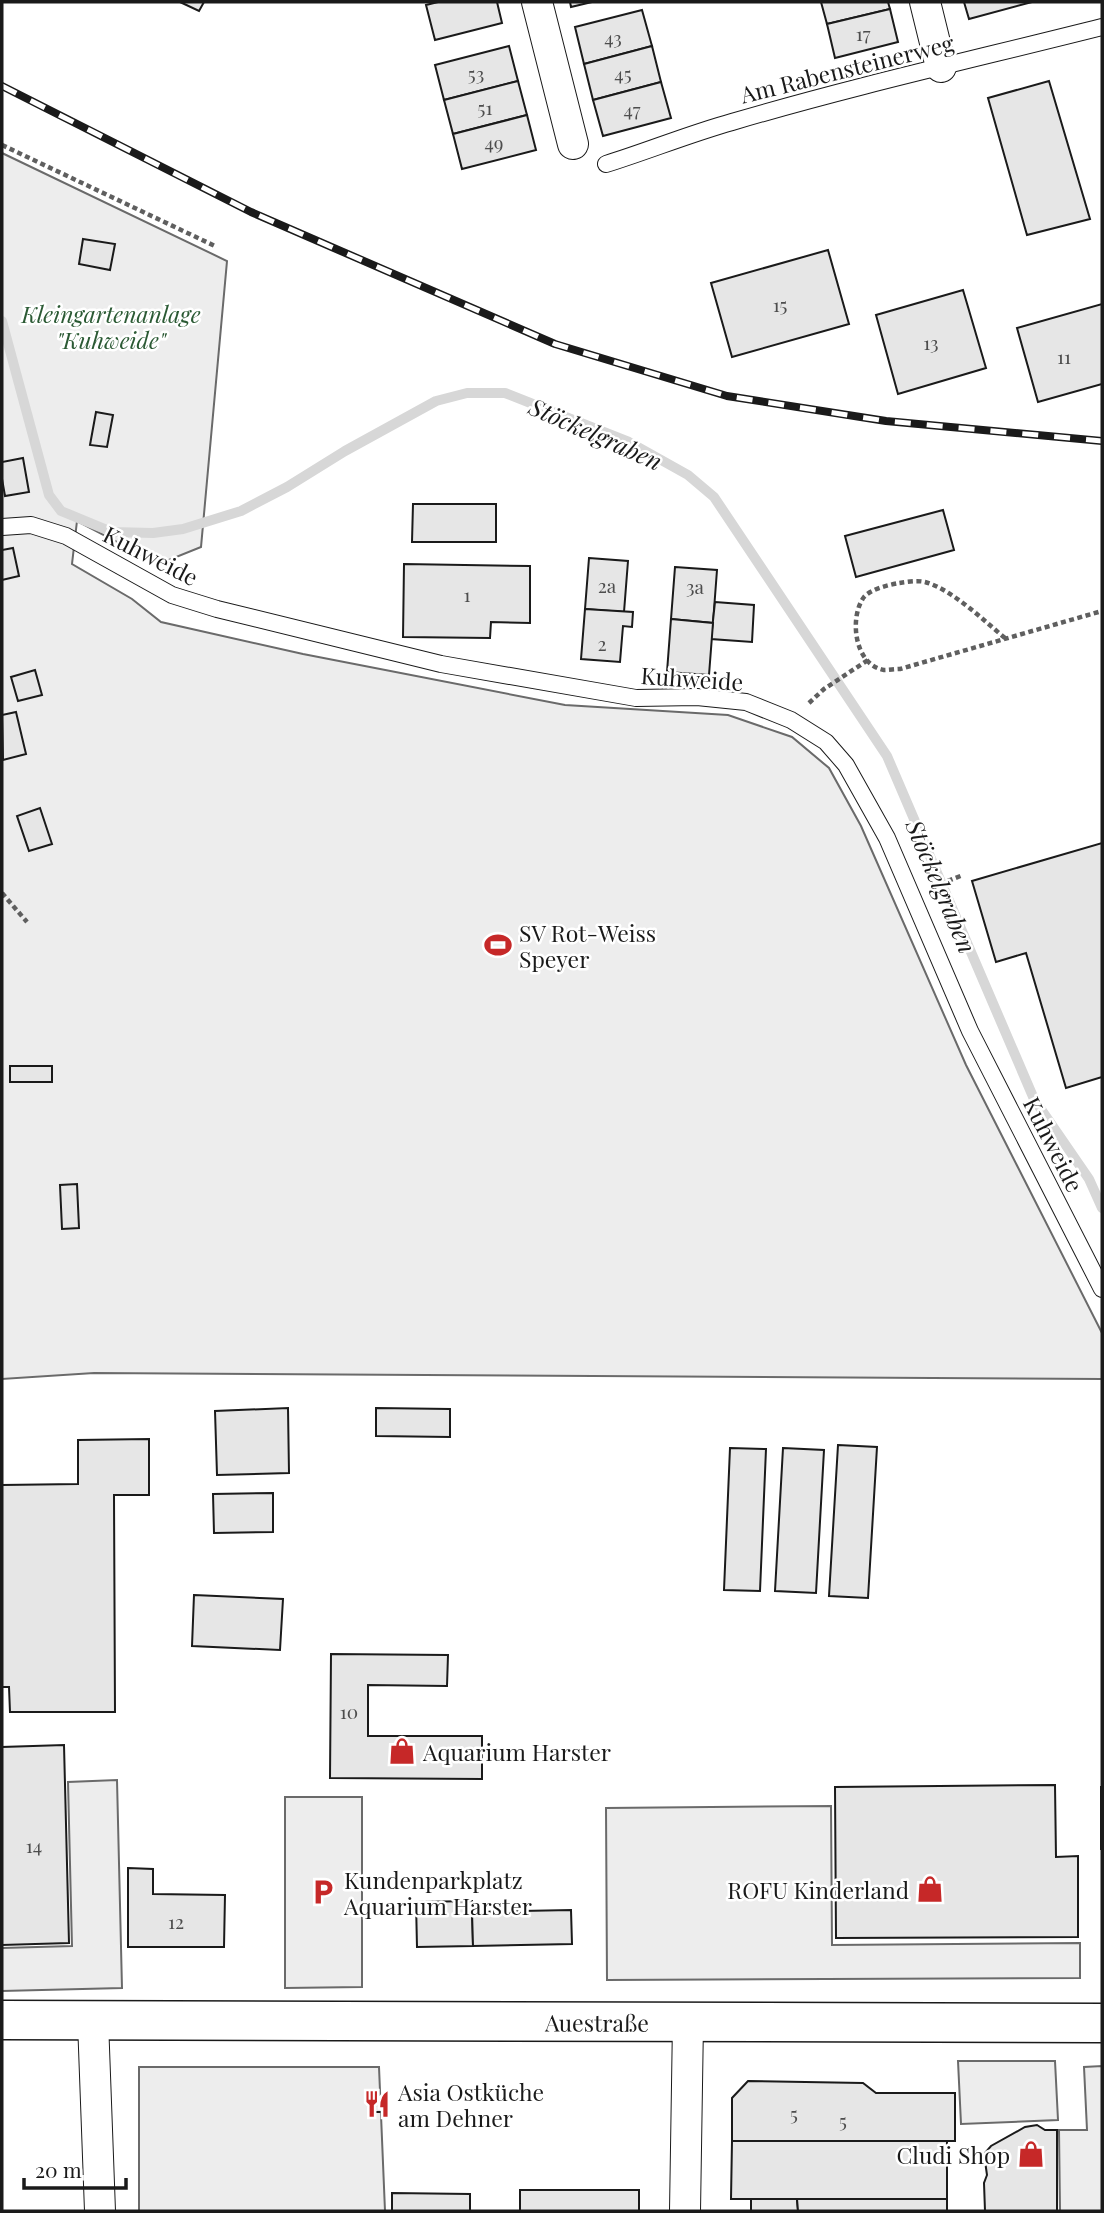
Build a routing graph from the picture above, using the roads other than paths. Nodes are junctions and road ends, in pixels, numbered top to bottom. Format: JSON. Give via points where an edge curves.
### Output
{"nodes":[{"id":1,"x":537,"y":2,"type":"edge"},
{"id":2,"x":925,"y":2,"type":"edge"},
{"id":3,"x":1102,"y":27,"type":"edge"},
{"id":4,"x":941,"y":67,"type":"junction"},
{"id":5,"x":573,"y":145,"type":"dead end"},
{"id":6,"x":606,"y":164,"type":"dead end"},
{"id":7,"x":2,"y":527,"type":"edge"},
{"id":8,"x":1102,"y":1289,"type":"edge"},
{"id":9,"x":2,"y":2020,"type":"edge"},
{"id":10,"x":93,"y":2021,"type":"junction"},
{"id":11,"x":688,"y":2022,"type":"junction"},
{"id":12,"x":1102,"y":2022,"type":"edge"},
{"id":13,"x":100,"y":2211,"type":"edge"},
{"id":14,"x":685,"y":2211,"type":"edge"}],
"edges":[{"from":1,"to":5,"type":"street"},
{"from":2,"to":4,"type":"street"},
{"from":3,"to":4,"type":"lane","name":"Am Rabensteinerweg"},
{"from":4,"to":6,"type":"lane","name":"Am Rabensteinerweg","via":[[728,123]]},
{"from":7,"to":8,"type":"lane","name":"Kuhweide","via":[[31,525],[66,536],[172,595],[217,610],[440,664],[636,698],[746,702],[791,720],[825,742],[846,765],[887,838],[970,1031]]},
{"from":9,"to":10,"type":"street","name":"Auestraße"},
{"from":10,"to":11,"type":"street","name":"Auestraße"},
{"from":10,"to":13,"type":"street"},
{"from":11,"to":12,"type":"street","name":"Auestraße"},
{"from":11,"to":14,"type":"street"}]}
